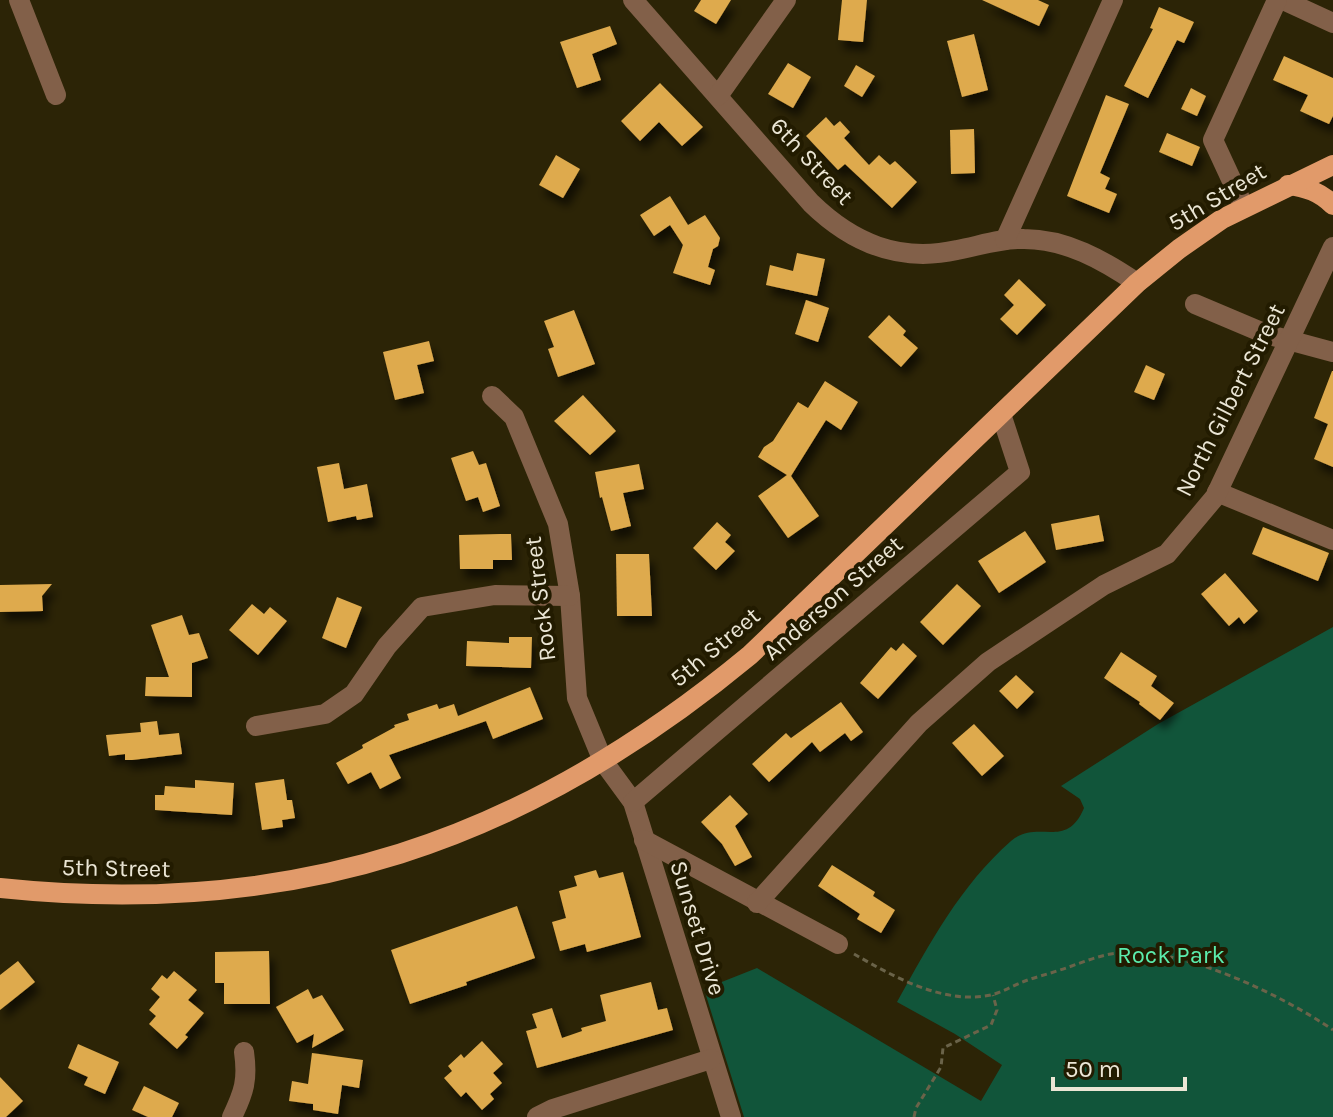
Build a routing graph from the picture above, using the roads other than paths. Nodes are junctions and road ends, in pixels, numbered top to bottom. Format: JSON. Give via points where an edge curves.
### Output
{"nodes":[{"id":1,"x":19,"y":0,"type":"edge"},
{"id":2,"x":633,"y":0,"type":"edge"},
{"id":3,"x":786,"y":0,"type":"edge"},
{"id":4,"x":1113,"y":0,"type":"edge"},
{"id":5,"x":1277,"y":0,"type":"edge"},
{"id":6,"x":1283,"y":0,"type":"edge"},
{"id":7,"x":1333,"y":23,"type":"edge"},
{"id":8,"x":56,"y":95,"type":"dead end"},
{"id":9,"x":718,"y":96,"type":"junction"},
{"id":10,"x":1333,"y":165,"type":"edge"},
{"id":11,"x":1288,"y":185,"type":"junction"},
{"id":12,"x":1333,"y":205,"type":"edge"},
{"id":13,"x":1244,"y":207,"type":"junction"},
{"id":14,"x":1005,"y":240,"type":"junction"},
{"id":15,"x":1333,"y":247,"type":"edge"},
{"id":16,"x":1137,"y":283,"type":"junction"},
{"id":17,"x":1195,"y":304,"type":"dead end"},
{"id":18,"x":1290,"y":339,"type":"junction"},
{"id":19,"x":1333,"y":352,"type":"edge"},
{"id":20,"x":492,"y":396,"type":"dead end"},
{"id":21,"x":1001,"y":414,"type":"junction"},
{"id":22,"x":1217,"y":492,"type":"junction"},
{"id":23,"x":1333,"y":540,"type":"edge"},
{"id":24,"x":570,"y":596,"type":"junction"},
{"id":25,"x":256,"y":726,"type":"dead end"},
{"id":26,"x":603,"y":761,"type":"junction"},
{"id":27,"x":633,"y":802,"type":"junction"},
{"id":28,"x":644,"y":840,"type":"junction"},
{"id":29,"x":0,"y":888,"type":"edge"},
{"id":30,"x":757,"y":903,"type":"junction"},
{"id":31,"x":838,"y":944,"type":"road end"},
{"id":32,"x":244,"y":1052,"type":"dead end"},
{"id":33,"x":711,"y":1059,"type":"junction"},
{"id":34,"x":232,"y":1117,"type":"edge"},
{"id":35,"x":537,"y":1117,"type":"edge"},
{"id":36,"x":731,"y":1117,"type":"edge"}],
"edges":[{"from":1,"to":8,"type":"street"},
{"from":2,"to":9,"type":"street","name":"6th Street"},
{"from":3,"to":9,"type":"street"},
{"from":4,"to":14,"type":"street"},
{"from":5,"to":13,"type":"street","via":[[1213,140]]},
{"from":6,"to":7,"type":"street"},
{"from":9,"to":14,"type":"street","name":"6th Street","via":[[811,203],[865,243],[915,255]]},
{"from":10,"to":11,"type":"main road","name":"5th Street"},
{"from":11,"to":12,"type":"main road","via":[[1309,189]]},
{"from":11,"to":13,"type":"main road","name":"5th Street"},
{"from":13,"to":16,"type":"main road","name":"5th Street"},
{"from":14,"to":16,"type":"street","name":"6th Street","via":[[1063,244]]},
{"from":15,"to":18,"type":"street","name":"North Gilbert Street"},
{"from":16,"to":21,"type":"main road","name":"5th Street"},
{"from":17,"to":18,"type":"street"},
{"from":18,"to":19,"type":"street"},
{"from":18,"to":22,"type":"street","name":"North Gilbert Street"},
{"from":20,"to":24,"type":"street","name":"Rock Street","via":[[514,417],[558,524]]},
{"from":21,"to":26,"type":"main road","name":"5th Street","via":[[750,655]]},
{"from":21,"to":27,"type":"street","name":"Anderson Street","via":[[1020,472]]},
{"from":22,"to":23,"type":"street"},
{"from":22,"to":30,"type":"street","name":"North Gilbert Street","via":[[1167,554],[1104,585],[988,662],[919,723]]},
{"from":24,"to":25,"type":"street","via":[[495,595],[422,607],[354,694],[325,714]]},
{"from":24,"to":26,"type":"street","name":"Rock Street","via":[[577,698]]},
{"from":26,"to":27,"type":"street","name":"Sunset Drive"},
{"from":26,"to":29,"type":"main road","name":"5th Street","via":[[452,837],[311,878],[178,895]]},
{"from":27,"to":28,"type":"street","name":"Sunset Drive"},
{"from":28,"to":30,"type":"street"},
{"from":28,"to":33,"type":"street","name":"Sunset Drive"},
{"from":30,"to":31,"type":"street"},
{"from":32,"to":34,"type":"street","via":[[244,1092]]},
{"from":33,"to":35,"type":"street"},
{"from":33,"to":36,"type":"street","name":"Sunset Drive"}]}
